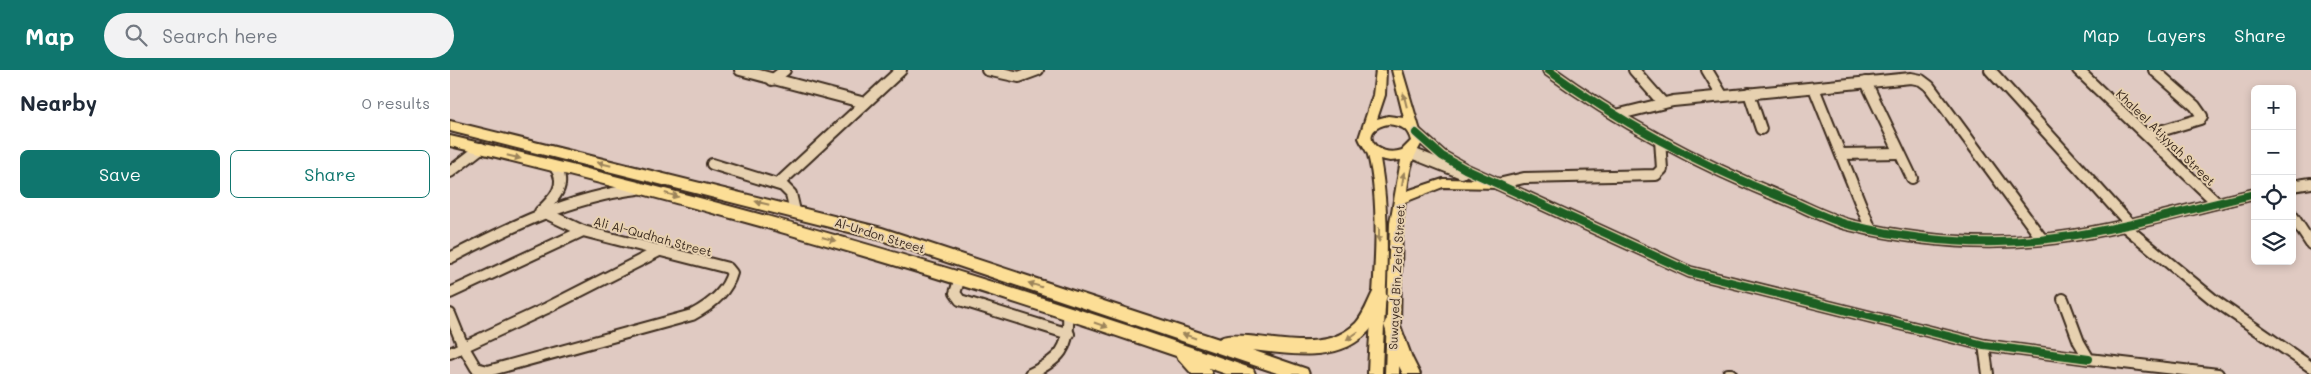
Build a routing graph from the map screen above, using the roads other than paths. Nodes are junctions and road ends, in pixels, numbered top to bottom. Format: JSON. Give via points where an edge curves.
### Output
{"nodes":[{"id":1,"x":740,"y":70,"type":"edge"},
{"id":2,"x":785,"y":70,"type":"edge"},
{"id":3,"x":901,"y":70,"type":"edge"},
{"id":4,"x":987,"y":70,"type":"edge"},
{"id":5,"x":1038,"y":70,"type":"edge"},
{"id":6,"x":1381,"y":70,"type":"edge"},
{"id":7,"x":1398,"y":70,"type":"edge"},
{"id":8,"x":1548,"y":70,"type":"edge"},
{"id":9,"x":1634,"y":70,"type":"edge"},
{"id":10,"x":1708,"y":70,"type":"edge"},
{"id":11,"x":1990,"y":70,"type":"edge"},
{"id":12,"x":2078,"y":70,"type":"edge"},
{"id":13,"x":2154,"y":70,"type":"edge"},
{"id":14,"x":772,"y":80,"type":"junction"},
{"id":15,"x":1866,"y":82,"type":"junction"},
{"id":16,"x":1814,"y":88,"type":"junction"},
{"id":17,"x":1749,"y":93,"type":"junction"},
{"id":18,"x":1722,"y":95,"type":"junction"},
{"id":19,"x":865,"y":102,"type":"junction"},
{"id":20,"x":1663,"y":103,"type":"junction"},
{"id":21,"x":1616,"y":115,"type":"junction"},
{"id":22,"x":450,"y":126,"type":"edge"},
{"id":23,"x":1368,"y":128,"type":"junction"},
{"id":24,"x":1761,"y":129,"type":"dead end"},
{"id":25,"x":1415,"y":131,"type":"junction"},
{"id":26,"x":2147,"y":135,"type":"junction"},
{"id":27,"x":1660,"y":140,"type":"junction"},
{"id":28,"x":450,"y":141,"type":"edge"},
{"id":29,"x":481,"y":148,"type":"junction"},
{"id":30,"x":1373,"y":152,"type":"junction"},
{"id":31,"x":1409,"y":152,"type":"junction"},
{"id":32,"x":1899,"y":153,"type":"junction"},
{"id":33,"x":1841,"y":154,"type":"junction"},
{"id":34,"x":712,"y":164,"type":"dead end"},
{"id":35,"x":555,"y":167,"type":"junction"},
{"id":36,"x":450,"y":172,"type":"edge"},
{"id":37,"x":1912,"y":178,"type":"dead end"},
{"id":38,"x":2311,"y":183,"type":"edge"},
{"id":39,"x":778,"y":184,"type":"junction"},
{"id":40,"x":1500,"y":184,"type":"junction"},
{"id":41,"x":2296,"y":185,"type":"edge"},
{"id":42,"x":647,"y":188,"type":"junction"},
{"id":43,"x":2251,"y":195,"type":"edge"},
{"id":44,"x":1400,"y":200,"type":"junction"},
{"id":45,"x":2216,"y":202,"type":"junction"},
{"id":46,"x":795,"y":211,"type":"junction"},
{"id":47,"x":540,"y":214,"type":"junction"},
{"id":48,"x":2296,"y":220,"type":"edge"},
{"id":49,"x":2126,"y":224,"type":"junction"},
{"id":50,"x":1871,"y":230,"type":"junction"},
{"id":51,"x":583,"y":231,"type":"junction"},
{"id":52,"x":2042,"y":239,"type":"junction"},
{"id":53,"x":2310,"y":239,"type":"edge"},
{"id":54,"x":659,"y":251,"type":"junction"},
{"id":55,"x":450,"y":258,"type":"edge"},
{"id":56,"x":960,"y":278,"type":"junction"},
{"id":57,"x":450,"y":293,"type":"edge"},
{"id":58,"x":1379,"y":297,"type":"junction"},
{"id":59,"x":2063,"y":299,"type":"dead end"},
{"id":60,"x":450,"y":314,"type":"edge"},
{"id":61,"x":1068,"y":314,"type":"junction"},
{"id":62,"x":1392,"y":325,"type":"junction"},
{"id":63,"x":1069,"y":334,"type":"junction"},
{"id":64,"x":1214,"y":344,"type":"junction"},
{"id":65,"x":1984,"y":345,"type":"junction"},
{"id":66,"x":463,"y":346,"type":"junction"},
{"id":67,"x":1177,"y":350,"type":"junction"},
{"id":68,"x":450,"y":352,"type":"edge"},
{"id":69,"x":2088,"y":359,"type":"junction"},
{"id":70,"x":2311,"y":367,"type":"edge"},
{"id":71,"x":1375,"y":369,"type":"edge"},
{"id":72,"x":1392,"y":370,"type":"edge"},
{"id":73,"x":1030,"y":374,"type":"edge"},
{"id":74,"x":1204,"y":374,"type":"edge"},
{"id":75,"x":1247,"y":374,"type":"edge"},
{"id":76,"x":1301,"y":374,"type":"edge"},
{"id":77,"x":1412,"y":374,"type":"edge"},
{"id":78,"x":1988,"y":374,"type":"edge"},
{"id":79,"x":2218,"y":374,"type":"edge"}],
"edges":[{"from":1,"to":14,"type":"street"},
{"from":2,"to":14,"type":"street"},
{"from":3,"to":19,"type":"street"},
{"from":4,"to":5,"type":"street","via":[[1020,78]]},
{"from":6,"to":23,"type":"main road","via":[[1379,95]]},
{"from":25,"to":7,"type":"main road","one_way":true},
{"from":8,"to":21,"type":"street"},
{"from":9,"to":20,"type":"street"},
{"from":10,"to":18,"type":"street"},
{"from":11,"to":49,"type":"street"},
{"from":12,"to":26,"type":"street","name":"Khaleel Atiyyah Street"},
{"from":13,"to":26,"type":"street","via":[[2202,116]]},
{"from":14,"to":19,"type":"street"},
{"from":15,"to":16,"type":"street"},
{"from":15,"to":32,"type":"street"},
{"from":15,"to":52,"type":"street","via":[[1911,78],[1929,86]]},
{"from":16,"to":17,"type":"street"},
{"from":16,"to":33,"type":"street"},
{"from":17,"to":18,"type":"street"},
{"from":17,"to":24,"type":"street"},
{"from":18,"to":20,"type":"street"},
{"from":19,"to":39,"type":"street"},
{"from":20,"to":21,"type":"street"},
{"from":21,"to":27,"type":"street"},
{"from":46,"to":22,"type":"highway","name":"Al-Urdon Street","one_way":true},
{"from":23,"to":25,"type":"main road","via":[[1380,121],[1396,120]]},
{"from":23,"to":30,"type":"main road","via":[[1366,143]]},
{"from":25,"to":31,"type":"main road","via":[[1415,145]]},
{"from":25,"to":40,"type":"street","via":[[1455,164]]},
{"from":26,"to":45,"type":"street","name":"Khaleel Atiyyah Street"},
{"from":27,"to":40,"type":"street","via":[[1662,169],[1656,175],[1524,178]]},
{"from":27,"to":50,"type":"street","via":[[1782,199],[1826,217]]},
{"from":28,"to":29,"type":"highway","name":"Al-Urdon Street"},
{"from":29,"to":35,"type":"highway","name":"Al-Urdon Street","one_way":true},
{"from":29,"to":36,"type":"street"},
{"from":30,"to":31,"type":"main road","via":[[1387,156]]},
{"from":30,"to":58,"type":"main road","name":"Suwayed Bin Zeid Street","one_way":true,"via":[[1379,208]]},
{"from":31,"to":40,"type":"street"},
{"from":44,"to":31,"type":"main road","name":"Suwayed Bin Zeid Street","one_way":true},
{"from":32,"to":33,"type":"street"},
{"from":32,"to":37,"type":"street"},
{"from":33,"to":50,"type":"street"},
{"from":34,"to":39,"type":"street"},
{"from":35,"to":42,"type":"highway","name":"Al-Urdon Street"},
{"from":35,"to":47,"type":"street","via":[[562,180],[560,189]]},
{"from":38,"to":41,"type":"street"},
{"from":39,"to":46,"type":"street","via":[[791,194]]},
{"from":40,"to":44,"type":"main road","via":[[1443,183]]},
{"from":40,"to":65,"type":"street","via":[[1690,272]]},
{"from":42,"to":47,"type":"street","via":[[602,194]]},
{"from":42,"to":56,"type":"highway","name":"Al-Urdon Street","one_way":true},
{"from":43,"to":45,"type":"street"},
{"from":44,"to":62,"type":"main road","name":"Suwayed Bin Zeid Street"},
{"from":45,"to":49,"type":"street"},
{"from":64,"to":46,"type":"highway","name":"Al-Urdon Street","one_way":true,"via":[[882,234]]},
{"from":47,"to":51,"type":"street"},
{"from":47,"to":55,"type":"street"},
{"from":48,"to":53,"type":"street"},
{"from":49,"to":52,"type":"street"},
{"from":49,"to":70,"type":"street","via":[[2176,270]]},
{"from":50,"to":52,"type":"street","via":[[1938,241]]},
{"from":51,"to":54,"type":"street","name":"Ali Al-Qudhah Street"},
{"from":51,"to":57,"type":"street","name":"Ali Al-Qudhah Street"},
{"from":54,"to":66,"type":"street"},
{"from":54,"to":66,"type":"street","name":"Ali Al-Qudhah Street","via":[[728,268],[732,273],[729,282],[709,304],[692,315],[494,370],[476,368]]},
{"from":56,"to":61,"type":"highway","name":"Al-Urdon Street"},
{"from":56,"to":63,"type":"street","via":[[955,293],[960,300]]},
{"from":58,"to":64,"type":"highway","one_way":true,"via":[[1362,328],[1350,338],[1332,345],[1305,348]]},
{"from":58,"to":71,"type":"main road","name":"Suwayed Bin Zeid Street"},
{"from":59,"to":69,"type":"street"},
{"from":60,"to":66,"type":"street"},
{"from":61,"to":63,"type":"street"},
{"from":61,"to":67,"type":"highway","name":"Al-Urdon Street","one_way":true},
{"from":62,"to":72,"type":"main road","name":"Suwayed Bin Zeid Street"},
{"from":62,"to":77,"type":"highway"},
{"from":63,"to":73,"type":"street","via":[[1058,358]]},
{"from":64,"to":76,"type":"highway","name":"Al-Urdon Street"},
{"from":65,"to":69,"type":"street"},
{"from":65,"to":78,"type":"street"},
{"from":66,"to":68,"type":"street"},
{"from":67,"to":74,"type":"highway"},
{"from":67,"to":75,"type":"highway","name":"Al-Urdon Street"},
{"from":69,"to":79,"type":"street"}]}
